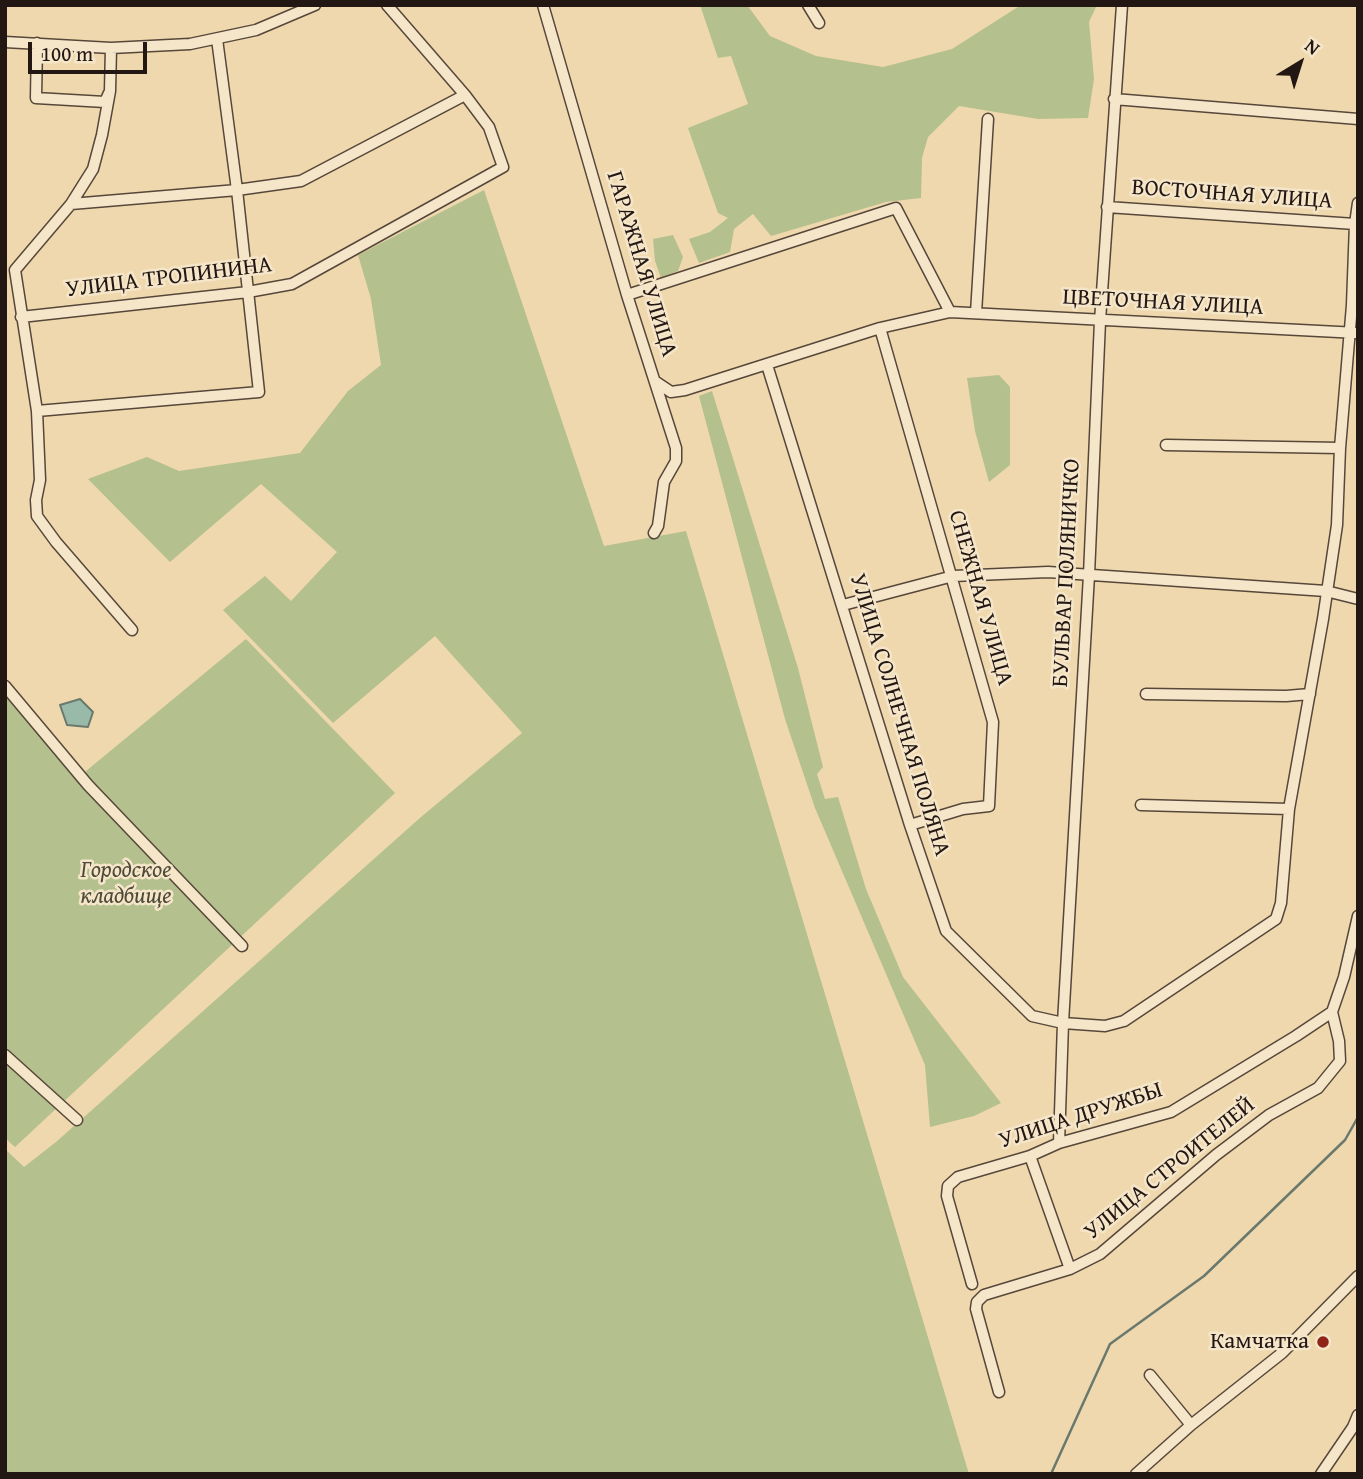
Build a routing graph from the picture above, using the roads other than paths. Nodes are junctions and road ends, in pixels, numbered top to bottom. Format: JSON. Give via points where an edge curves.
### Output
{"nodes":[{"id":1,"x":315,"y":5,"type":"edge"},
{"id":2,"x":387,"y":5,"type":"edge"},
{"id":3,"x":543,"y":5,"type":"edge"},
{"id":4,"x":808,"y":5,"type":"edge"},
{"id":5,"x":1122,"y":5,"type":"edge"},
{"id":6,"x":819,"y":23,"type":"dead end"},
{"id":7,"x":218,"y":40,"type":"junction"},
{"id":8,"x":5,"y":42,"type":"edge"},
{"id":9,"x":37,"y":43,"type":"junction"},
{"id":10,"x":111,"y":48,"type":"junction"},
{"id":11,"x":110,"y":91,"type":"junction"},
{"id":12,"x":465,"y":95,"type":"junction"},
{"id":13,"x":1114,"y":99,"type":"junction"},
{"id":14,"x":988,"y":119,"type":"dead end"},
{"id":15,"x":1358,"y":119,"type":"edge"},
{"id":16,"x":237,"y":190,"type":"junction"},
{"id":17,"x":1358,"y":203,"type":"edge"},
{"id":18,"x":71,"y":204,"type":"junction"},
{"id":19,"x":1107,"y":207,"type":"junction"},
{"id":20,"x":1355,"y":224,"type":"junction"},
{"id":21,"x":248,"y":292,"type":"junction"},
{"id":22,"x":627,"y":295,"type":"junction"},
{"id":23,"x":950,"y":312,"type":"junction"},
{"id":24,"x":976,"y":313,"type":"junction"},
{"id":25,"x":21,"y":317,"type":"junction"},
{"id":26,"x":1100,"y":321,"type":"junction"},
{"id":27,"x":880,"y":328,"type":"junction"},
{"id":28,"x":1353,"y":333,"type":"edge"},
{"id":29,"x":767,"y":365,"type":"junction"},
{"id":30,"x":656,"y":382,"type":"junction"},
{"id":31,"x":37,"y":411,"type":"junction"},
{"id":32,"x":1166,"y":445,"type":"dead end"},
{"id":33,"x":1340,"y":448,"type":"junction"},
{"id":34,"x":654,"y":533,"type":"dead end"},
{"id":35,"x":1089,"y":575,"type":"junction"},
{"id":36,"x":953,"y":576,"type":"junction"},
{"id":37,"x":1326,"y":591,"type":"junction"},
{"id":38,"x":1358,"y":599,"type":"edge"},
{"id":39,"x":844,"y":605,"type":"junction"},
{"id":40,"x":132,"y":630,"type":"dead end"},
{"id":41,"x":5,"y":686,"type":"edge"},
{"id":42,"x":1146,"y":694,"type":"dead end"},
{"id":43,"x":1310,"y":694,"type":"junction"},
{"id":44,"x":1141,"y":804,"type":"dead end"},
{"id":45,"x":1289,"y":808,"type":"junction"},
{"id":46,"x":910,"y":825,"type":"junction"},
{"id":47,"x":1358,"y":916,"type":"edge"},
{"id":48,"x":242,"y":946,"type":"dead end"},
{"id":49,"x":1332,"y":1012,"type":"junction"},
{"id":50,"x":1063,"y":1023,"type":"junction"},
{"id":51,"x":5,"y":1055,"type":"edge"},
{"id":52,"x":77,"y":1121,"type":"dead end"},
{"id":53,"x":1059,"y":1143,"type":"junction"},
{"id":54,"x":1030,"y":1156,"type":"junction"},
{"id":55,"x":1070,"y":1269,"type":"junction"},
{"id":56,"x":1358,"y":1276,"type":"edge"},
{"id":57,"x":972,"y":1284,"type":"dead end"},
{"id":58,"x":1150,"y":1376,"type":"dead end"},
{"id":59,"x":999,"y":1392,"type":"dead end"},
{"id":60,"x":1358,"y":1415,"type":"edge"},
{"id":61,"x":1191,"y":1425,"type":"junction"},
{"id":62,"x":1355,"y":1427,"type":"edge"},
{"id":63,"x":1136,"y":1474,"type":"edge"},
{"id":64,"x":1321,"y":1474,"type":"edge"}],
"edges":[{"from":1,"to":7,"type":"street"},
{"from":2,"to":12,"type":"street"},
{"from":3,"to":22,"type":"street","name":"ГАРАЖНАЯ УЛИЦА"},
{"from":4,"to":6,"type":"street"},
{"from":5,"to":13,"type":"street","name":"БУЛЬВАР ПОЛЯНИЧКО"},
{"from":7,"to":10,"type":"street"},
{"from":7,"to":16,"type":"street"},
{"from":8,"to":9,"type":"street"},
{"from":9,"to":10,"type":"street"},
{"from":9,"to":11,"type":"street","via":[[36,98],[105,102]]},
{"from":10,"to":11,"type":"street"},
{"from":11,"to":18,"type":"street","via":[[93,169]]},
{"from":12,"to":16,"type":"street","via":[[301,181]]},
{"from":12,"to":21,"type":"street","name":"УЛИЦА ТРОПИНИНА","via":[[489,127],[503,167],[292,284]]},
{"from":13,"to":15,"type":"street"},
{"from":13,"to":19,"type":"street","name":"БУЛЬВАР ПОЛЯНИЧКО"},
{"from":14,"to":24,"type":"street"},
{"from":16,"to":18,"type":"street"},
{"from":16,"to":21,"type":"street"},
{"from":17,"to":20,"type":"street","name":"ВОСТОЧНАЯ УЛИЦА"},
{"from":18,"to":25,"type":"street","via":[[15,270]]},
{"from":19,"to":20,"type":"street","name":"ВОСТОЧНАЯ УЛИЦА"},
{"from":19,"to":26,"type":"street","name":"БУЛЬВАР ПОЛЯНИЧКО"},
{"from":20,"to":28,"type":"street","name":"ВОСТОЧНАЯ УЛИЦА"},
{"from":21,"to":25,"type":"street","name":"УЛИЦА ТРОПИНИНА"},
{"from":21,"to":31,"type":"street","via":[[258,392]]},
{"from":22,"to":23,"type":"street","via":[[896,208]]},
{"from":22,"to":30,"type":"street","name":"ГАРАЖНАЯ УЛИЦА"},
{"from":23,"to":24,"type":"street","name":"ЦВЕТОЧНАЯ УЛИЦА"},
{"from":23,"to":27,"type":"street","name":"ЦВЕТОЧНАЯ УЛИЦА"},
{"from":24,"to":26,"type":"street","name":"ЦВЕТОЧНАЯ УЛИЦА"},
{"from":25,"to":31,"type":"street"},
{"from":26,"to":28,"type":"street","name":"ЦВЕТОЧНАЯ УЛИЦА"},
{"from":26,"to":35,"type":"street","name":"БУЛЬВАР ПОЛЯНИЧКО"},
{"from":27,"to":29,"type":"street","name":"ЦВЕТОЧНАЯ УЛИЦА"},
{"from":27,"to":36,"type":"street","name":"СНЕЖНАЯ УЛИЦА"},
{"from":28,"to":33,"type":"street","name":"ВОСТОЧНАЯ УЛИЦА"},
{"from":29,"to":30,"type":"street","name":"ЦВЕТОЧНАЯ УЛИЦА","via":[[671,392]]},
{"from":29,"to":39,"type":"street","name":"УЛИЦА СОЛНЕЧНАЯ ПОЛЯНА"},
{"from":30,"to":34,"type":"street","name":"ГАРАЖНАЯ УЛИЦА","via":[[676,461],[664,482]]},
{"from":31,"to":40,"type":"street","via":[[37,516]]},
{"from":32,"to":33,"type":"street"},
{"from":33,"to":37,"type":"street","name":"ВОСТОЧНАЯ УЛИЦА","via":[[1337,525]]},
{"from":35,"to":36,"type":"street"},
{"from":35,"to":37,"type":"street"},
{"from":35,"to":50,"type":"street","name":"БУЛЬВАР ПОЛЯНИЧКО"},
{"from":36,"to":39,"type":"street"},
{"from":36,"to":46,"type":"street","name":"СНЕЖНАЯ УЛИЦА","via":[[993,722],[989,806]]},
{"from":37,"to":38,"type":"street"},
{"from":37,"to":43,"type":"street","name":"ВОСТОЧНАЯ УЛИЦА"},
{"from":39,"to":46,"type":"street","name":"УЛИЦА СОЛНЕЧНАЯ ПОЛЯНА"},
{"from":41,"to":48,"type":"street","via":[[88,785]]},
{"from":42,"to":43,"type":"street"},
{"from":43,"to":45,"type":"street","name":"ВОСТОЧНАЯ УЛИЦА"},
{"from":44,"to":45,"type":"street"},
{"from":45,"to":50,"type":"street","name":"ВОСТОЧНАЯ УЛИЦА","via":[[1276,919],[1124,1021],[1105,1026]]},
{"from":46,"to":50,"type":"street","name":"УЛИЦА СОЛНЕЧНАЯ ПОЛЯНА","via":[[946,931],[1032,1017]]},
{"from":47,"to":49,"type":"street"},
{"from":49,"to":53,"type":"street","name":"УЛИЦА ДРУЖБЫ","via":[[1171,1112]]},
{"from":49,"to":55,"type":"street","name":"УЛИЦА СТРОИТЕЛЕЙ","via":[[1340,1060],[1318,1088],[1269,1115],[1100,1254]]},
{"from":50,"to":53,"type":"street","name":"БУЛЬВАР ПОЛЯНИЧКО"},
{"from":51,"to":52,"type":"street"},
{"from":53,"to":54,"type":"street","name":"УЛИЦА ДРУЖБЫ"},
{"from":54,"to":55,"type":"street"},
{"from":54,"to":57,"type":"street","name":"УЛИЦА ДРУЖБЫ","via":[[958,1177],[948,1186]]},
{"from":55,"to":59,"type":"street","name":"УЛИЦА СТРОИТЕЛЕЙ","via":[[984,1295],[977,1302]]},
{"from":56,"to":61,"type":"street","via":[[1282,1353]]},
{"from":58,"to":61,"type":"street"},
{"from":60,"to":62,"type":"street"},
{"from":61,"to":63,"type":"street"},
{"from":62,"to":64,"type":"street"}]}
